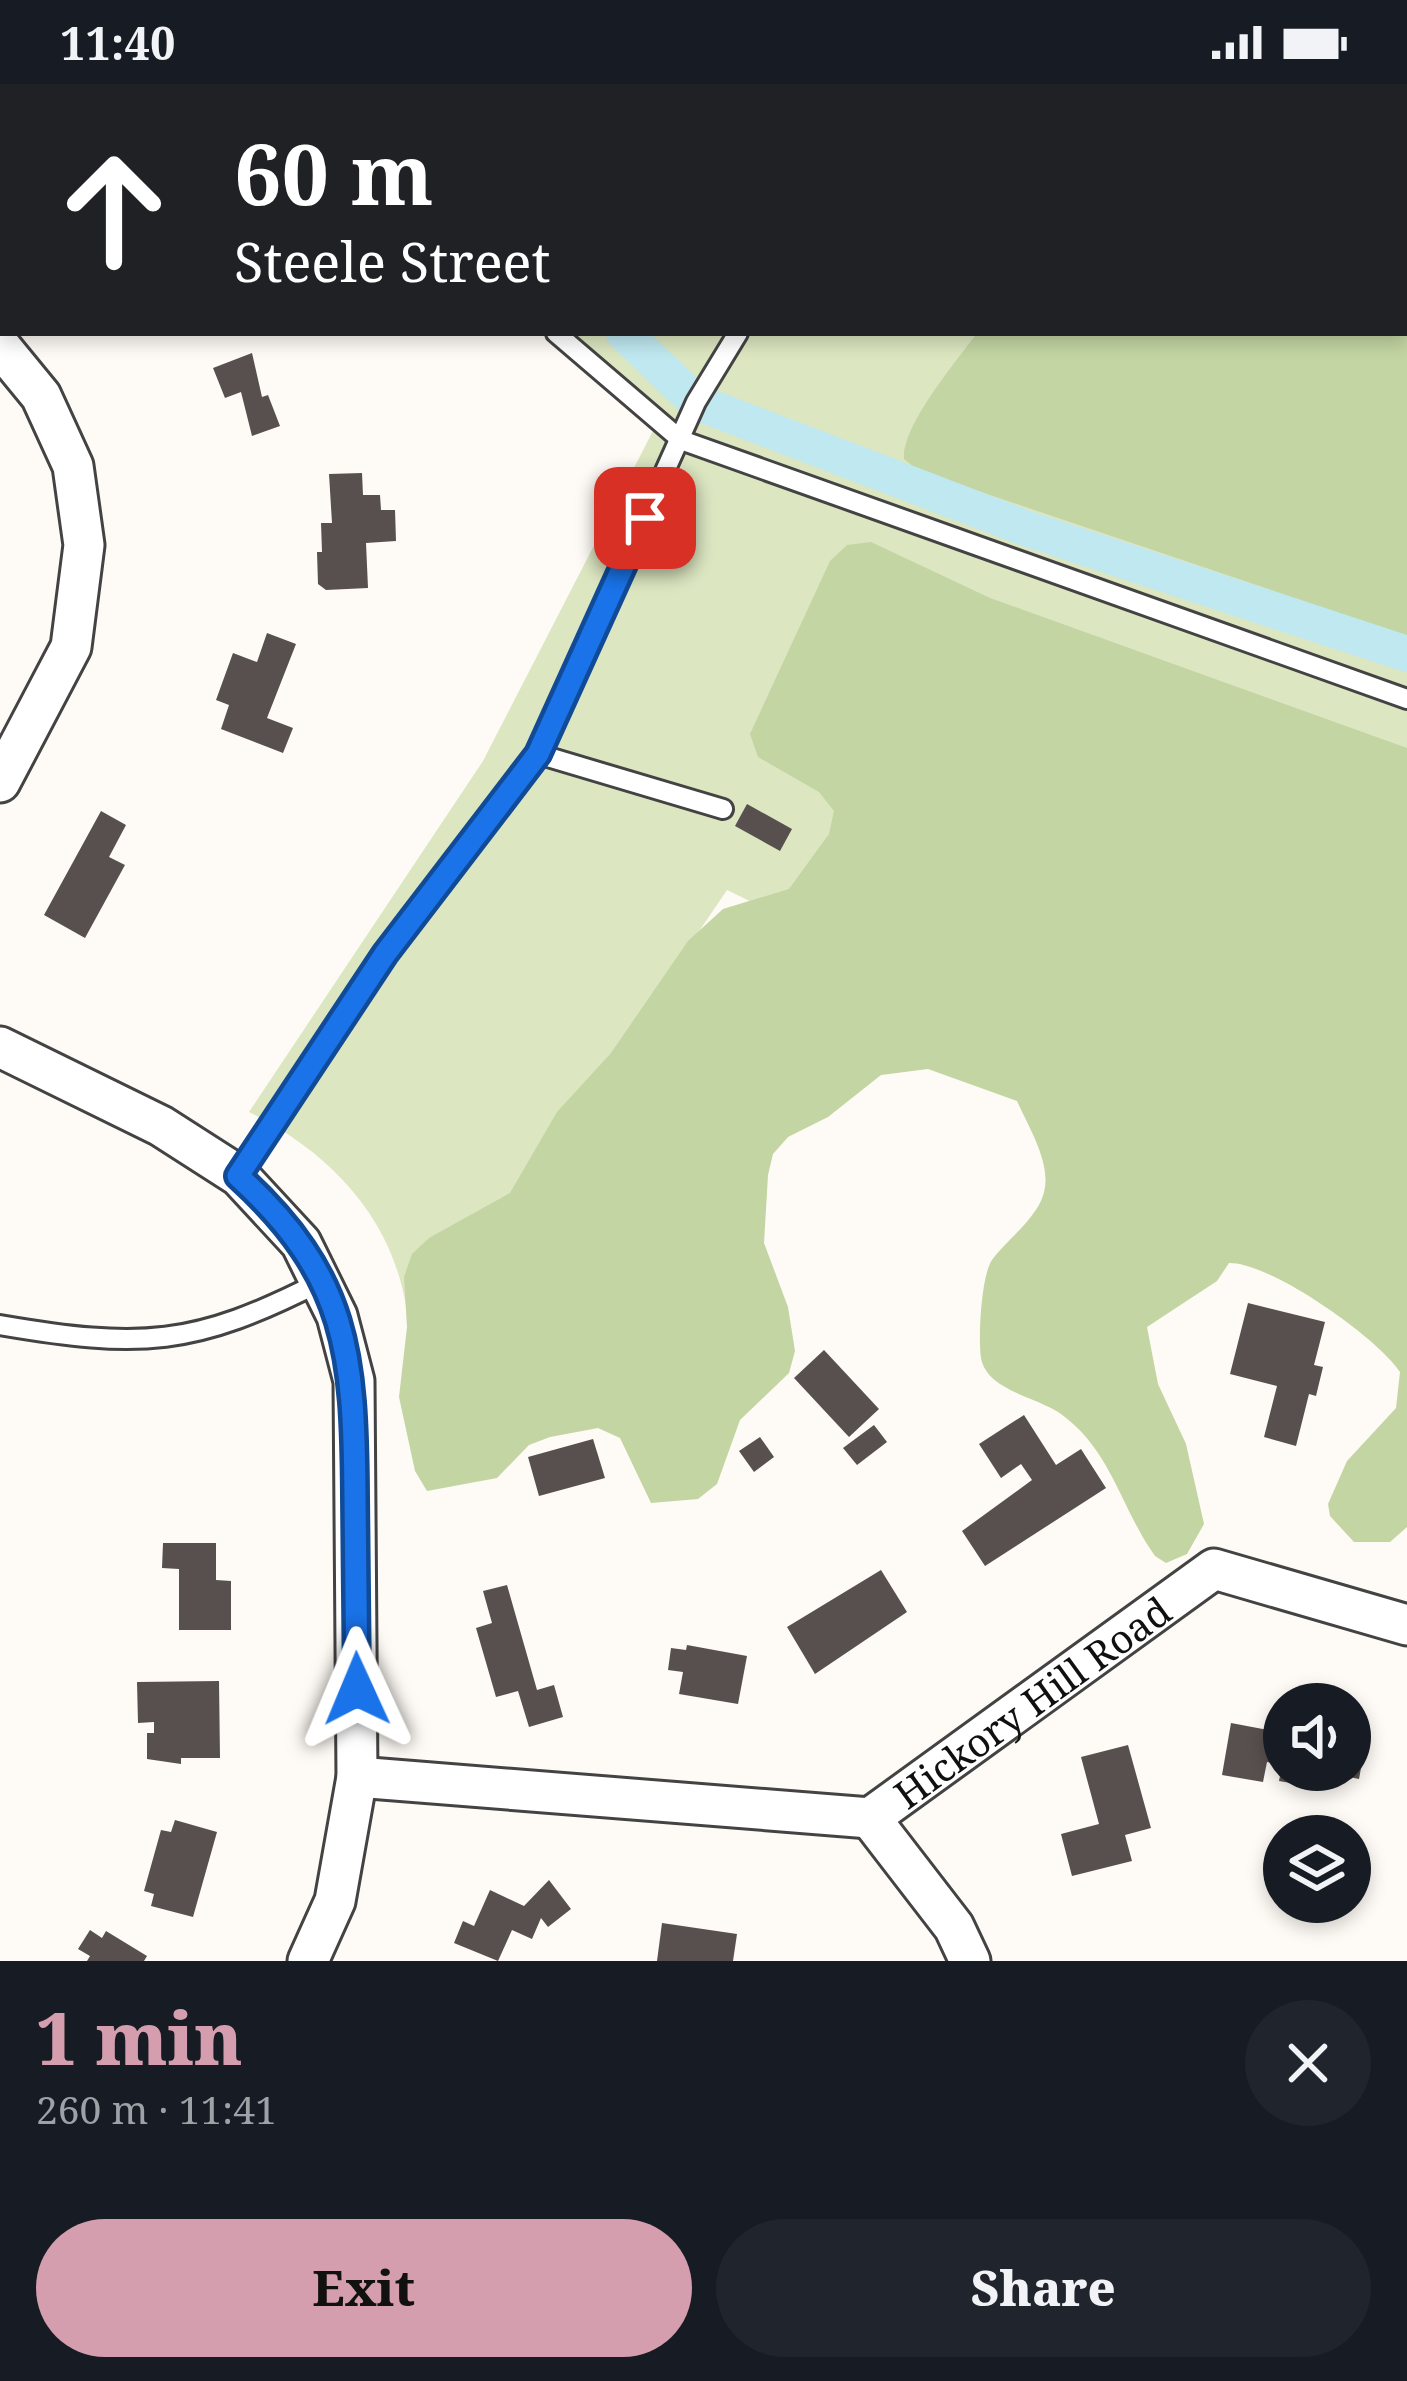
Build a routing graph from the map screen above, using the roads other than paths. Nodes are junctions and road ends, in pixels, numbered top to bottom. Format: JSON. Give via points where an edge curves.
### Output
{"nodes":[{"id":1,"x":559,"y":336,"type":"edge"},
{"id":2,"x":736,"y":336,"type":"edge"},
{"id":3,"x":0,"y":346,"type":"edge"},
{"id":4,"x":680,"y":440,"type":"junction"},
{"id":5,"x":1407,"y":699,"type":"edge"},
{"id":6,"x":538,"y":754,"type":"junction"},
{"id":7,"x":0,"y":782,"type":"edge"},
{"id":8,"x":724,"y":809,"type":"dead end"},
{"id":9,"x":0,"y":1047,"type":"edge"},
{"id":10,"x":238,"y":1176,"type":"junction"},
{"id":11,"x":322,"y":1281,"type":"junction"},
{"id":12,"x":0,"y":1324,"type":"edge"},
{"id":13,"x":1407,"y":1625,"type":"edge"},
{"id":14,"x":357,"y":1777,"type":"junction"},
{"id":15,"x":870,"y":1818,"type":"junction"},
{"id":16,"x":308,"y":1961,"type":"edge"},
{"id":17,"x":970,"y":1961,"type":"edge"}],
"edges":[{"from":1,"to":4,"type":"lane"},
{"from":2,"to":4,"type":"lane"},
{"from":3,"to":7,"type":"street","via":[[41,396],[73,466],[84,545],[71,647]]},
{"from":4,"to":5,"type":"lane"},
{"from":4,"to":6,"type":"lane"},
{"from":6,"to":8,"type":"lane"},
{"from":6,"to":10,"type":"lane","via":[[385,954]]},
{"from":9,"to":10,"type":"street","via":[[161,1126]]},
{"from":10,"to":11,"type":"street","via":[[301,1243]]},
{"from":11,"to":12,"type":"lane","via":[[223,1328],[149,1342]]},
{"from":11,"to":14,"type":"street","via":[[354,1381]]},
{"from":13,"to":15,"type":"street","name":"Hickory Hill Road","via":[[1214,1569]]},
{"from":14,"to":15,"type":"street","name":"Hickory Hill Road"},
{"from":14,"to":16,"type":"street","via":[[335,1901]]},
{"from":15,"to":17,"type":"street","via":[[954,1927]]}]}
